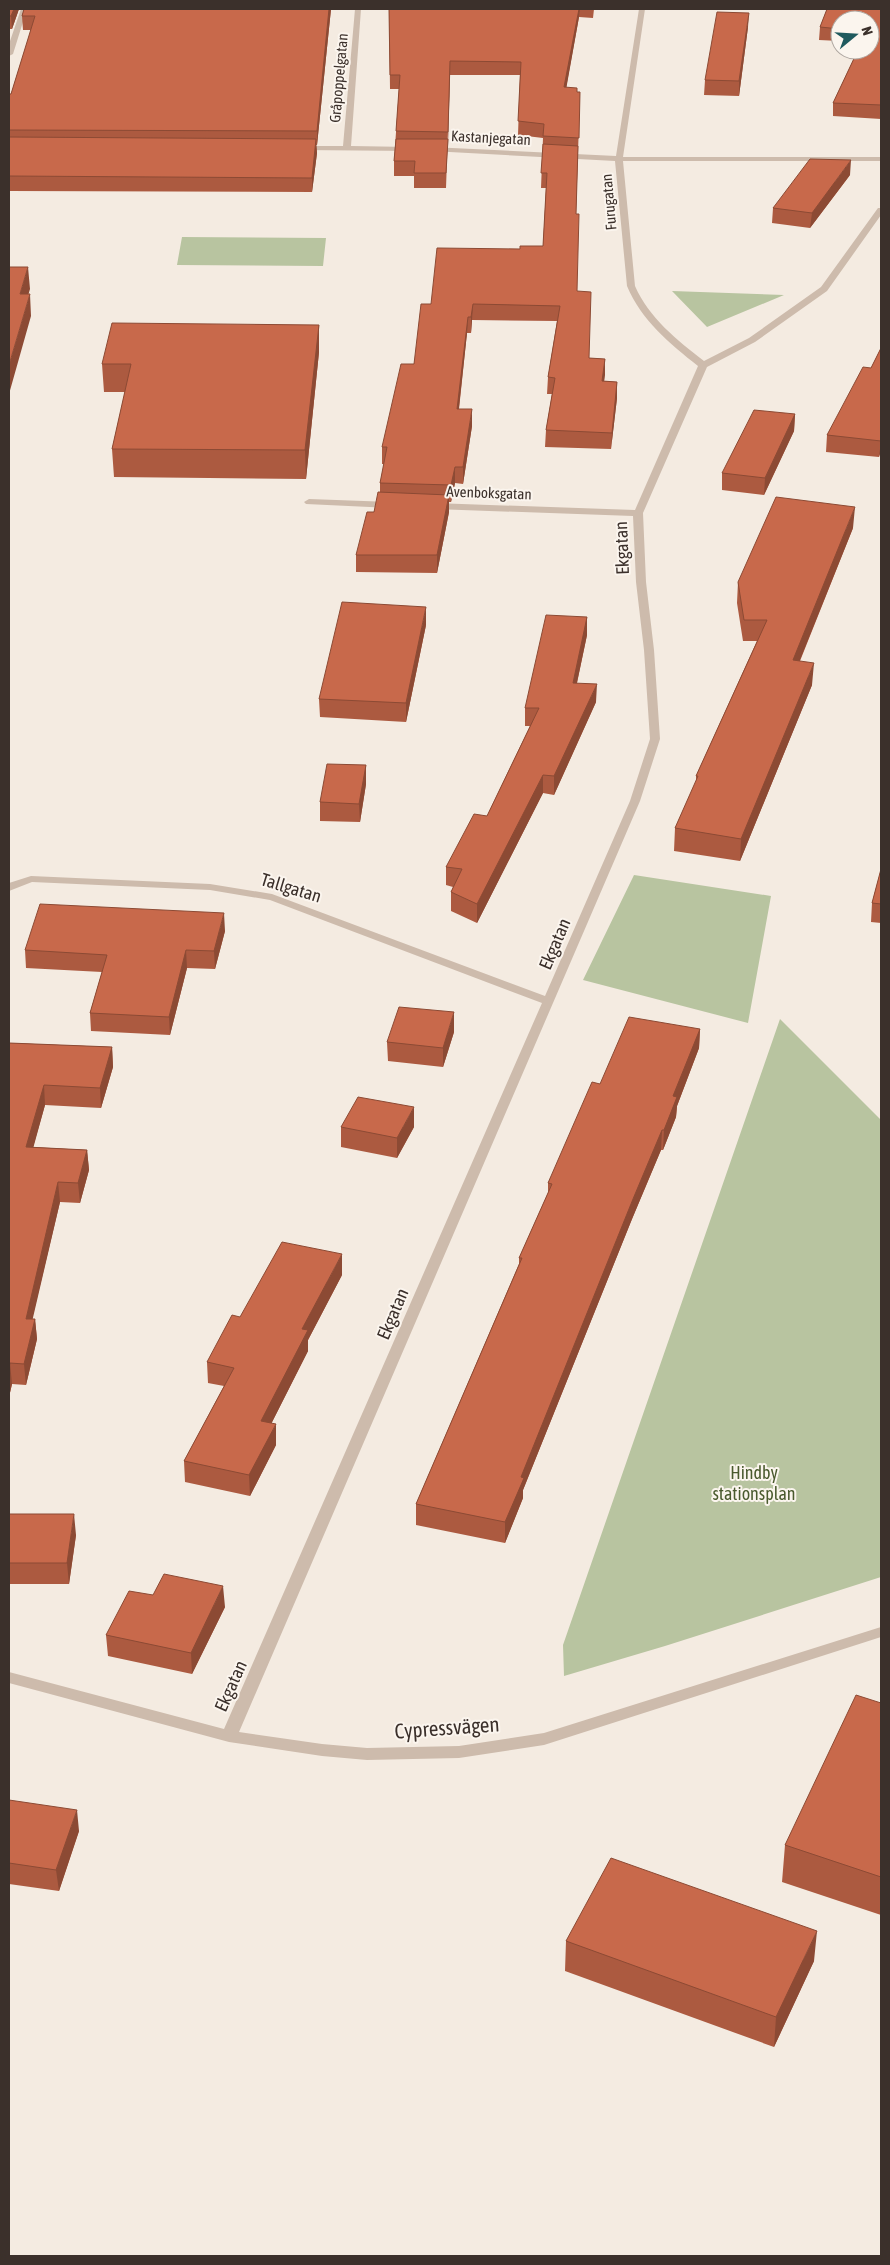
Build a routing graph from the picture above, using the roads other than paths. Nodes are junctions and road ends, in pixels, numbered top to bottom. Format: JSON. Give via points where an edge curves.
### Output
{"nodes":[{"id":1,"x":24,"y":9,"type":"edge"},
{"id":2,"x":358,"y":9,"type":"edge"},
{"id":3,"x":642,"y":9,"type":"edge"},
{"id":4,"x":9,"y":54,"type":"edge"},
{"id":5,"x":297,"y":148,"type":"edge"},
{"id":6,"x":347,"y":148,"type":"junction"},
{"id":7,"x":619,"y":159,"type":"junction"},
{"id":8,"x":881,"y":159,"type":"edge"},
{"id":9,"x":881,"y":210,"type":"edge"},
{"id":10,"x":703,"y":366,"type":"junction"},
{"id":11,"x":309,"y":502,"type":"dead end"},
{"id":12,"x":397,"y":505,"type":"edge"},
{"id":13,"x":426,"y":506,"type":"edge"},
{"id":14,"x":638,"y":513,"type":"junction"},
{"id":15,"x":10,"y":887,"type":"edge"},
{"id":16,"x":548,"y":1001,"type":"junction"},
{"id":17,"x":881,"y":1632,"type":"edge"},
{"id":18,"x":9,"y":1678,"type":"edge"},
{"id":19,"x":229,"y":1736,"type":"junction"}],
"edges":[{"from":1,"to":4,"type":"street"},
{"from":2,"to":6,"type":"street","name":"Gråpoppelgatan"},
{"from":3,"to":7,"type":"street","name":"Furugatan"},
{"from":5,"to":6,"type":"street","name":"Kastanjegatan"},
{"from":6,"to":7,"type":"street","name":"Kastanjegatan","via":[[466,150]]},
{"from":7,"to":8,"type":"street","name":"Kastanjegatan"},
{"from":7,"to":10,"type":"street","name":"Furugatan","via":[[633,293],[665,333]]},
{"from":9,"to":10,"type":"street","via":[[824,289],[752,340]]},
{"from":10,"to":14,"type":"street","name":"Ekgatan"},
{"from":11,"to":12,"type":"street"},
{"from":13,"to":14,"type":"street","name":"Avenboksgatan"},
{"from":14,"to":16,"type":"street","name":"Ekgatan","via":[[655,739],[635,801]]},
{"from":15,"to":16,"type":"street","name":"Tallgatan","via":[[40,879],[210,887],[272,897]]},
{"from":16,"to":19,"type":"street","name":"Ekgatan"},
{"from":17,"to":19,"type":"street","name":"Cypressvägen","via":[[544,1739],[475,1750],[367,1754]]},
{"from":18,"to":19,"type":"street","name":"Cypressvägen"}]}
